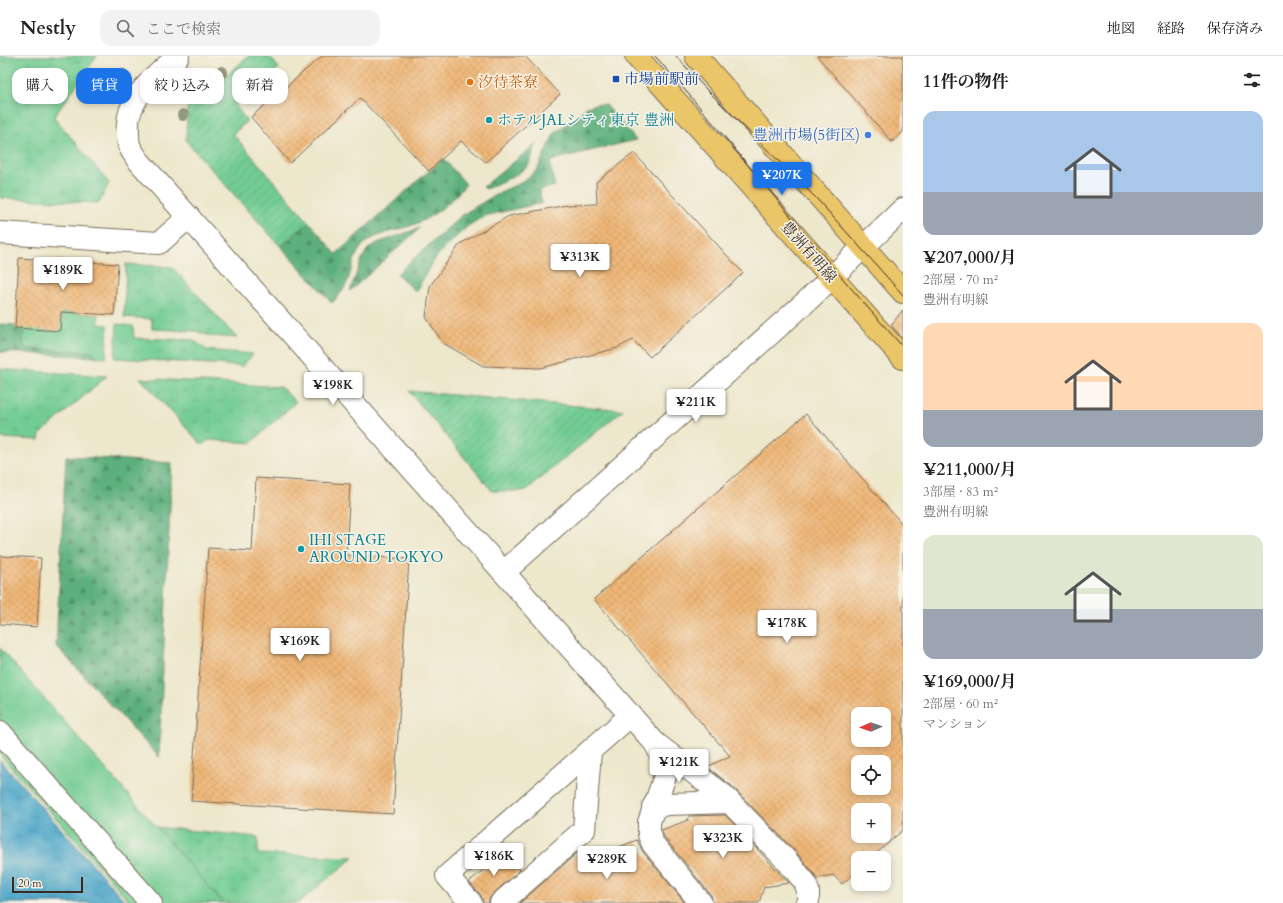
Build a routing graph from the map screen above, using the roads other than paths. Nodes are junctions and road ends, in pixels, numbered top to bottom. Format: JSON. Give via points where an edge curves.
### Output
{"nodes":[{"id":1,"x":178,"y":56,"type":"edge"},
{"id":2,"x":636,"y":56,"type":"edge"},
{"id":3,"x":696,"y":56,"type":"edge"},
{"id":4,"x":903,"y":209,"type":"edge"},
{"id":5,"x":188,"y":217,"type":"junction"},
{"id":6,"x":0,"y":233,"type":"edge"},
{"id":7,"x":863,"y":246,"type":"junction"},
{"id":8,"x":831,"y":278,"type":"junction"},
{"id":9,"x":903,"y":292,"type":"edge"},
{"id":10,"x":903,"y":358,"type":"edge"},
{"id":11,"x":504,"y":572,"type":"junction"},
{"id":12,"x":631,"y":715,"type":"junction"},
{"id":13,"x":0,"y":732,"type":"edge"},
{"id":14,"x":655,"y":743,"type":"junction"},
{"id":15,"x":590,"y":752,"type":"junction"},
{"id":16,"x":730,"y":802,"type":"junction"},
{"id":17,"x":653,"y":807,"type":"junction"},
{"id":18,"x":151,"y":903,"type":"edge"},
{"id":19,"x":471,"y":903,"type":"edge"},
{"id":20,"x":501,"y":903,"type":"edge"},
{"id":21,"x":701,"y":903,"type":"edge"},
{"id":22,"x":807,"y":903,"type":"edge"}],
"edges":[{"from":1,"to":5,"type":"street","via":[[136,99],[129,113],[127,129],[129,145],[137,159]]},
{"from":2,"to":8,"type":"main road","name":"豊洲有明線"},
{"from":3,"to":7,"type":"main road"},
{"from":4,"to":7,"type":"street"},
{"from":5,"to":6,"type":"street","via":[[159,243]]},
{"from":5,"to":11,"type":"street"},
{"from":7,"to":8,"type":"street"},
{"from":7,"to":9,"type":"main road"},
{"from":8,"to":10,"type":"main road","name":"豊洲有明線"},
{"from":8,"to":11,"type":"street"},
{"from":11,"to":12,"type":"street"},
{"from":12,"to":14,"type":"street"},
{"from":12,"to":15,"type":"street"},
{"from":13,"to":18,"type":"street"},
{"from":14,"to":16,"type":"street"},
{"from":14,"to":17,"type":"street","via":[[663,758],[665,776]]},
{"from":15,"to":19,"type":"street","via":[[447,876]]},
{"from":15,"to":20,"type":"street","via":[[584,830]]},
{"from":16,"to":17,"type":"street","via":[[668,804]]},
{"from":16,"to":22,"type":"street","via":[[805,882],[808,891]]},
{"from":17,"to":21,"type":"street","via":[[649,835],[653,844]]}]}
